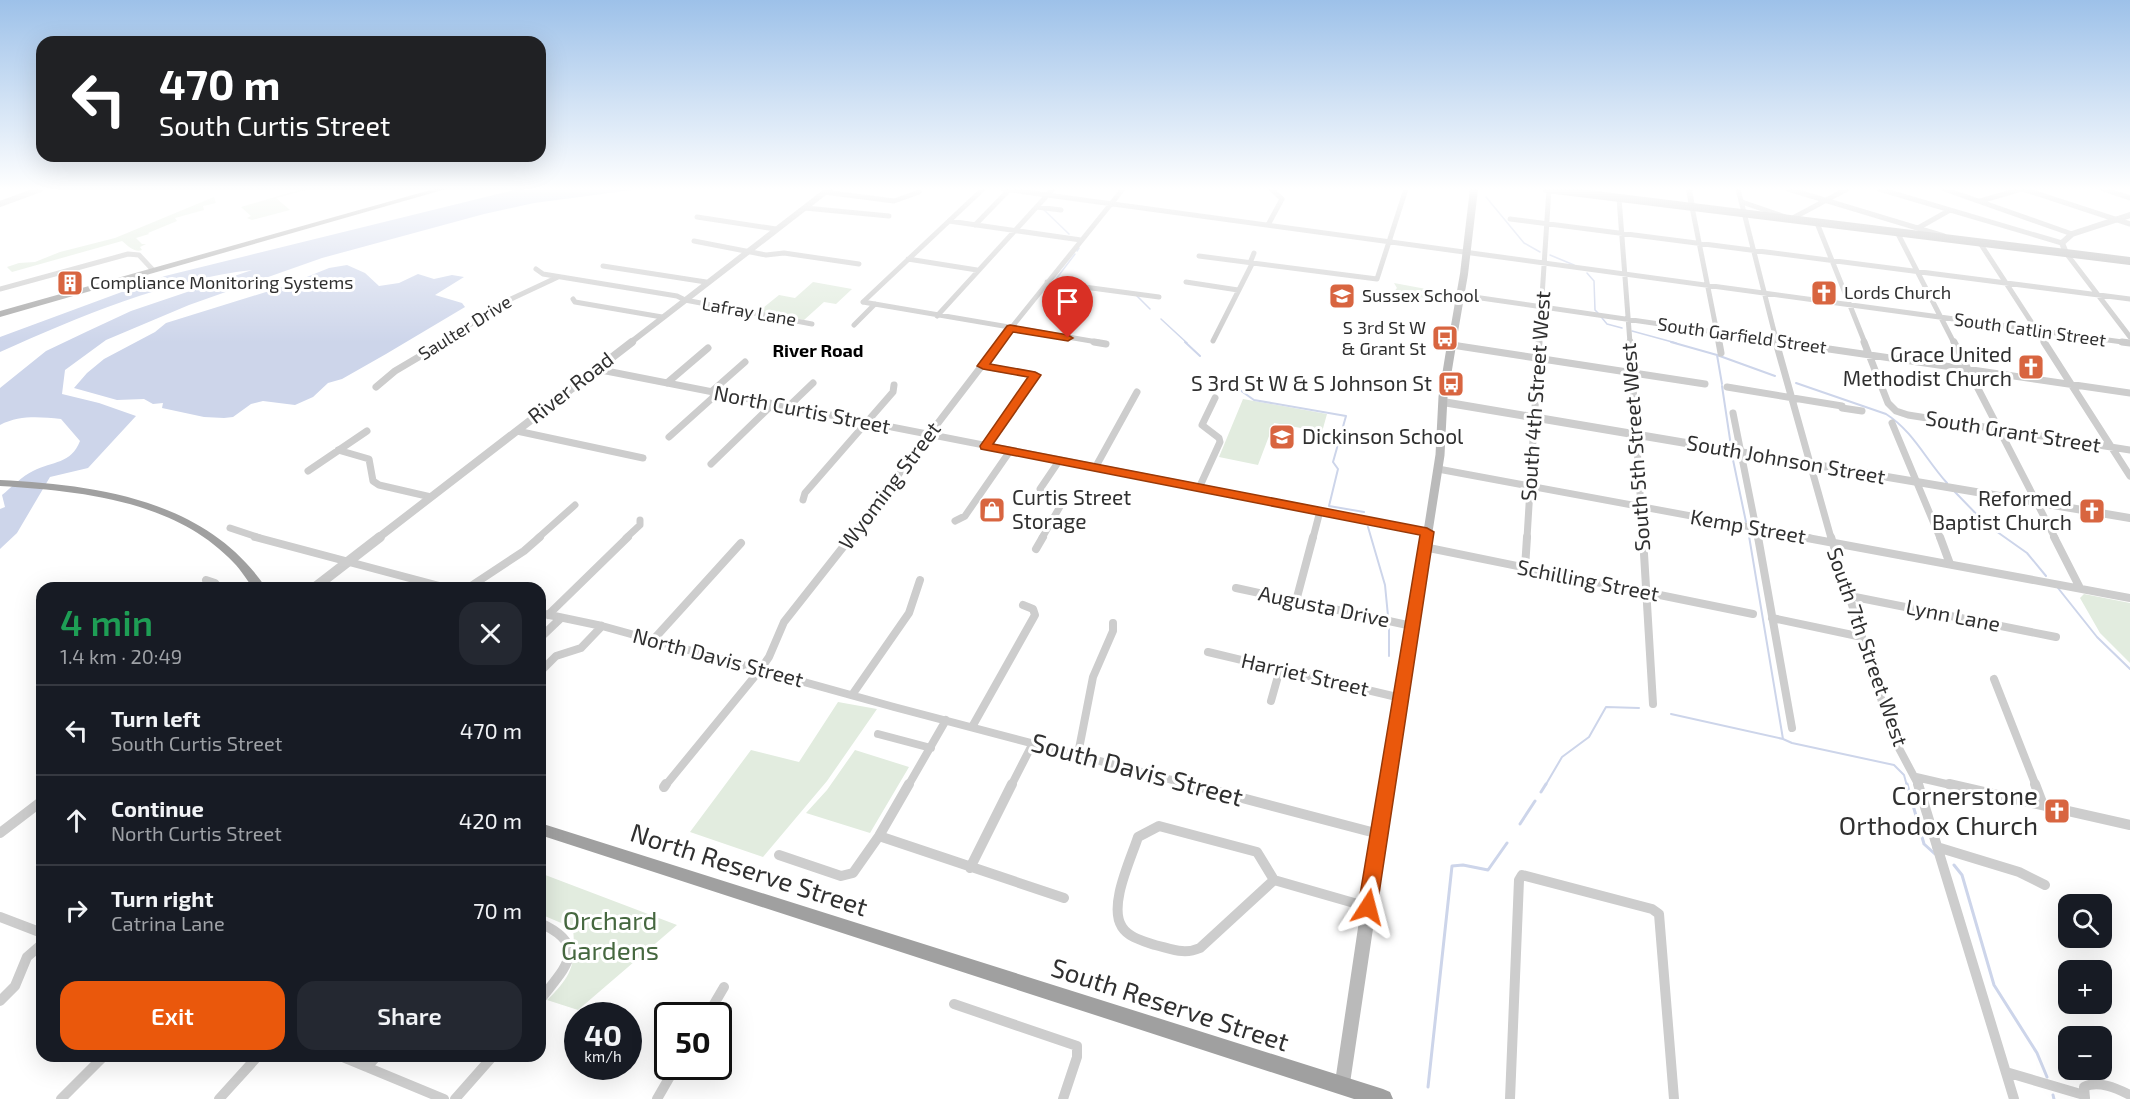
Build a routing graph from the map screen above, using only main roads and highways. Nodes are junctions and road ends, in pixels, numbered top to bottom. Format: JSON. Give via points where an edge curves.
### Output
{"nodes":[{"id":1,"x":259,"y":240,"type":"edge"},
{"id":2,"x":1469,"y":240,"type":"edge"},
{"id":3,"x":1965,"y":240,"type":"edge"},
{"id":4,"x":2130,"y":262,"type":"edge"},
{"id":5,"x":0,"y":314,"type":"edge"},
{"id":6,"x":0,"y":483,"type":"edge"},
{"id":7,"x":256,"y":582,"type":"edge"},
{"id":8,"x":546,"y":831,"type":"edge"},
{"id":9,"x":942,"y":958,"type":"joint"},
{"id":10,"x":1341,"y":1092,"type":"edge"},
{"id":11,"x":1383,"y":1099,"type":"edge"}],
"edges":[{"from":1,"to":5,"type":"main road"},
{"from":2,"to":10,"type":"main road","via":[[1443,402],[1443,436]]},
{"from":3,"to":4,"type":"main road"},
{"from":6,"to":7,"type":"highway","via":[[64,488],[148,507],[190,525],[235,556]]},
{"from":8,"to":9,"type":"highway","name":"North Reserve Street"},
{"from":9,"to":10,"type":"highway","name":"South Reserve Street"},
{"from":10,"to":11,"type":"highway","name":"South Reserve Street"}]}
